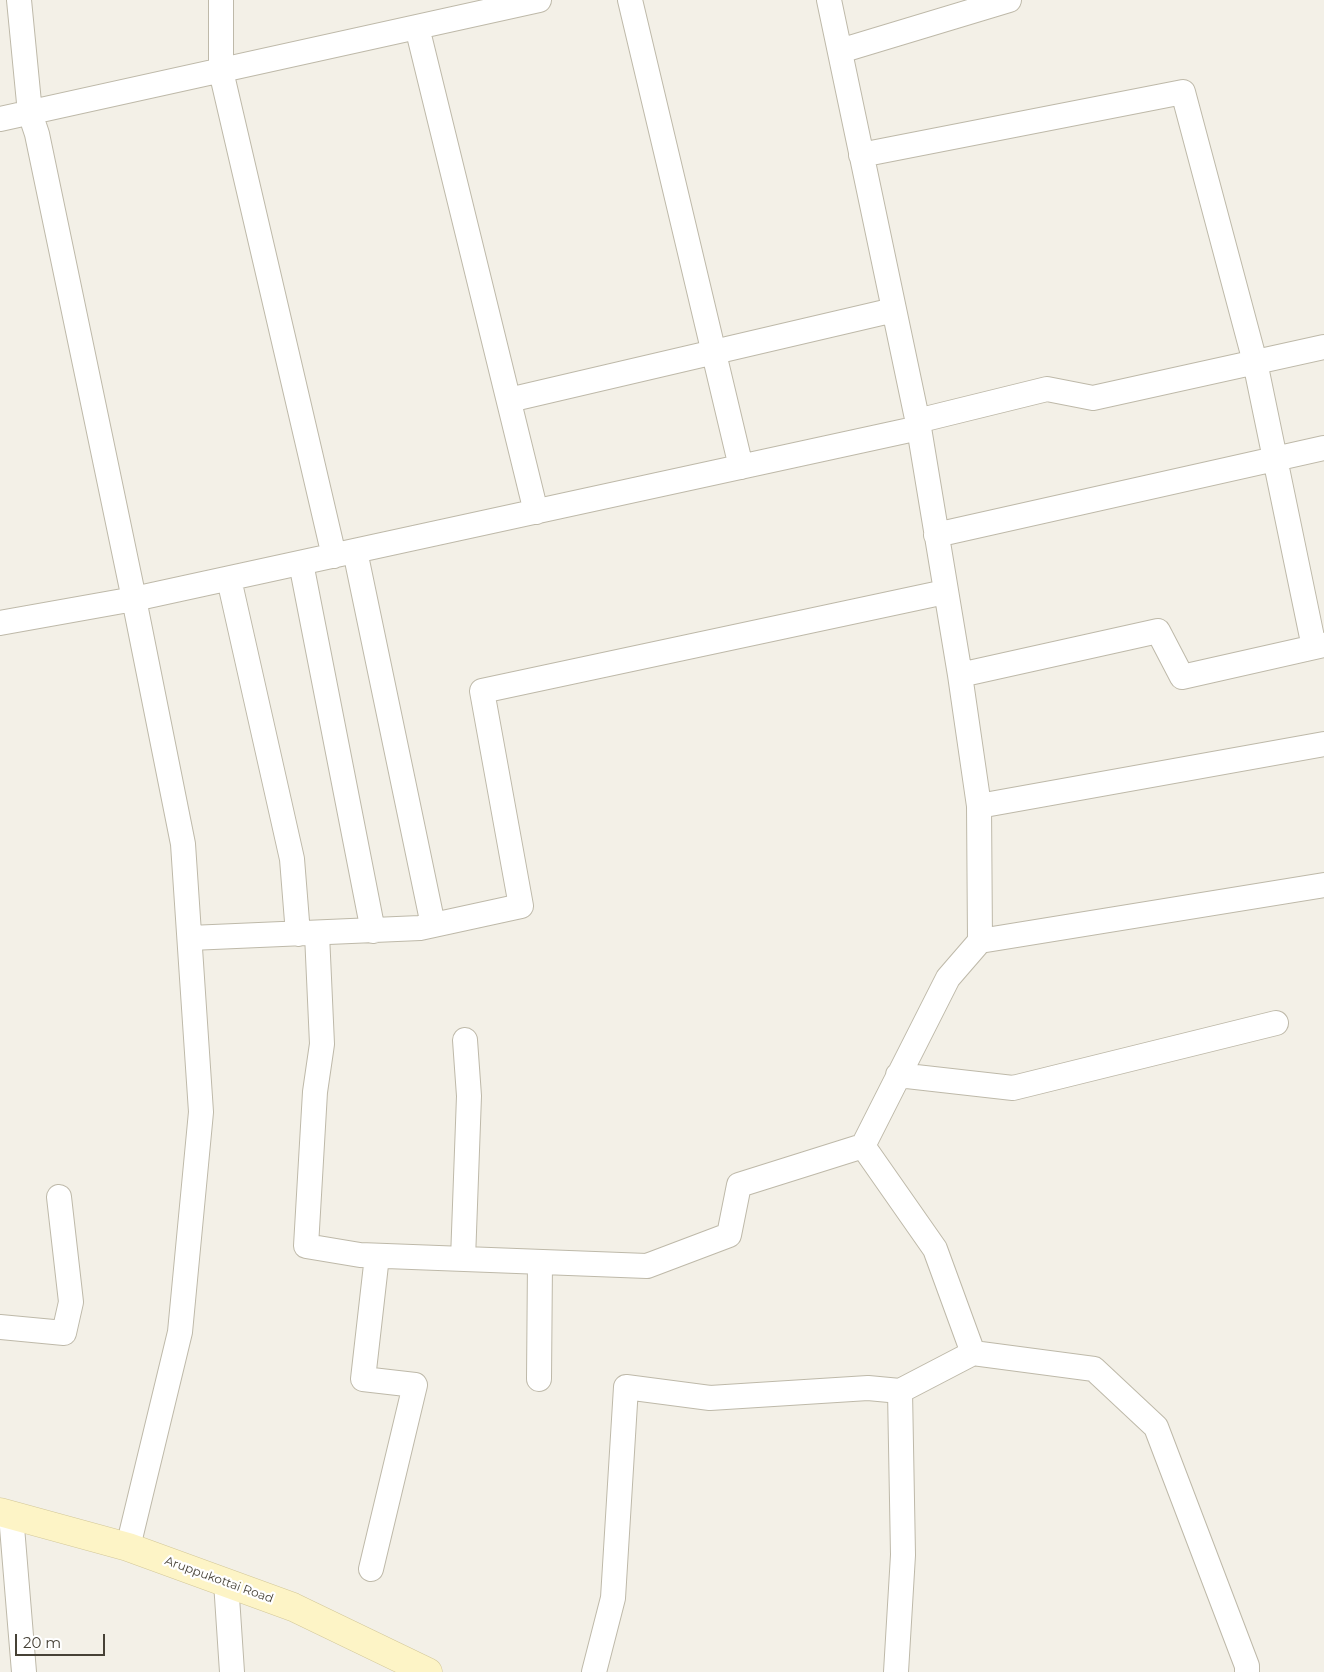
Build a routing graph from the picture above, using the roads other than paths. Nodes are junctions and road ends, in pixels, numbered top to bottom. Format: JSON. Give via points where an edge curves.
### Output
{"nodes":[{"id":1,"x":19,"y":0,"type":"edge"},
{"id":2,"x":221,"y":0,"type":"edge"},
{"id":3,"x":538,"y":0,"type":"edge"},
{"id":4,"x":630,"y":0,"type":"edge"},
{"id":5,"x":829,"y":0,"type":"edge"},
{"id":6,"x":1010,"y":0,"type":"edge"},
{"id":7,"x":417,"y":27,"type":"junction"},
{"id":8,"x":840,"y":51,"type":"junction"},
{"id":9,"x":220,"y":70,"type":"junction"},
{"id":10,"x":30,"y":112,"type":"junction"},
{"id":11,"x":0,"y":119,"type":"edge"},
{"id":12,"x":861,"y":154,"type":"junction"},
{"id":13,"x":894,"y":310,"type":"junction"},
{"id":14,"x":1324,"y":347,"type":"edge"},
{"id":15,"x":714,"y":353,"type":"junction"},
{"id":16,"x":1255,"y":362,"type":"junction"},
{"id":17,"x":508,"y":400,"type":"junction"},
{"id":18,"x":918,"y":425,"type":"junction"},
{"id":19,"x":1324,"y":448,"type":"edge"},
{"id":20,"x":1276,"y":459,"type":"junction"},
{"id":21,"x":741,"y":467,"type":"junction"},
{"id":22,"x":536,"y":512,"type":"junction"},
{"id":23,"x":936,"y":535,"type":"junction"},
{"id":24,"x":344,"y":554,"type":"junction"},
{"id":25,"x":300,"y":563,"type":"junction"},
{"id":26,"x":229,"y":579,"type":"junction"},
{"id":27,"x":945,"y":592,"type":"junction"},
{"id":28,"x":134,"y":599,"type":"junction"},
{"id":29,"x":0,"y":623,"type":"edge"},
{"id":30,"x":1319,"y":646,"type":"edge"},
{"id":31,"x":960,"y":675,"type":"junction"},
{"id":32,"x":1324,"y":744,"type":"edge"},
{"id":33,"x":978,"y":806,"type":"junction"},
{"id":34,"x":1324,"y":885,"type":"edge"},
{"id":35,"x":433,"y":925,"type":"junction"},
{"id":36,"x":373,"y":931,"type":"junction"},
{"id":37,"x":308,"y":934,"type":"junction"},
{"id":38,"x":190,"y":938,"type":"junction"},
{"id":39,"x":980,"y":941,"type":"junction"},
{"id":40,"x":1276,"y":1023,"type":"dead end"},
{"id":41,"x":465,"y":1040,"type":"dead end"},
{"id":42,"x":898,"y":1075,"type":"junction"},
{"id":43,"x":863,"y":1146,"type":"junction"},
{"id":44,"x":59,"y":1197,"type":"dead end"},
{"id":45,"x":377,"y":1256,"type":"junction"},
{"id":46,"x":463,"y":1259,"type":"junction"},
{"id":47,"x":540,"y":1262,"type":"junction"},
{"id":48,"x":0,"y":1327,"type":"edge"},
{"id":49,"x":973,"y":1353,"type":"junction"},
{"id":50,"x":539,"y":1379,"type":"dead end"},
{"id":51,"x":900,"y":1391,"type":"junction"},
{"id":52,"x":6,"y":1525,"type":"edge"},
{"id":53,"x":128,"y":1547,"type":"junction"},
{"id":54,"x":371,"y":1569,"type":"dead end"},
{"id":55,"x":226,"y":1582,"type":"junction"},
{"id":56,"x":24,"y":1672,"type":"edge"},
{"id":57,"x":232,"y":1672,"type":"edge"},
{"id":58,"x":428,"y":1672,"type":"edge"},
{"id":59,"x":594,"y":1672,"type":"edge"},
{"id":60,"x":896,"y":1672,"type":"edge"},
{"id":61,"x":1247,"y":1672,"type":"edge"}],
"edges":[{"from":1,"to":10,"type":"street"},
{"from":2,"to":9,"type":"street"},
{"from":3,"to":7,"type":"street"},
{"from":4,"to":15,"type":"street"},
{"from":5,"to":8,"type":"street"},
{"from":6,"to":8,"type":"street"},
{"from":7,"to":9,"type":"street"},
{"from":7,"to":17,"type":"street"},
{"from":8,"to":12,"type":"street"},
{"from":9,"to":10,"type":"street"},
{"from":9,"to":24,"type":"street"},
{"from":10,"to":11,"type":"street"},
{"from":10,"to":28,"type":"street"},
{"from":12,"to":13,"type":"street"},
{"from":12,"to":16,"type":"street","via":[[1183,92]]},
{"from":13,"to":15,"type":"street"},
{"from":13,"to":18,"type":"street"},
{"from":14,"to":16,"type":"street"},
{"from":15,"to":17,"type":"street"},
{"from":15,"to":21,"type":"street"},
{"from":16,"to":18,"type":"street","via":[[1094,398],[1047,389]]},
{"from":16,"to":20,"type":"street"},
{"from":17,"to":22,"type":"street"},
{"from":18,"to":21,"type":"street"},
{"from":18,"to":23,"type":"street"},
{"from":19,"to":20,"type":"street"},
{"from":20,"to":23,"type":"street"},
{"from":20,"to":30,"type":"street"},
{"from":21,"to":22,"type":"street"},
{"from":22,"to":24,"type":"street"},
{"from":23,"to":27,"type":"street"},
{"from":24,"to":25,"type":"street"},
{"from":24,"to":35,"type":"street"},
{"from":25,"to":26,"type":"street"},
{"from":25,"to":36,"type":"street"},
{"from":26,"to":28,"type":"street"},
{"from":26,"to":37,"type":"street"},
{"from":27,"to":31,"type":"street"},
{"from":27,"to":35,"type":"street","via":[[482,691],[521,906]]},
{"from":28,"to":29,"type":"street"},
{"from":28,"to":38,"type":"street","via":[[183,844]]},
{"from":30,"to":31,"type":"street","via":[[1182,678],[1158,631]]},
{"from":31,"to":33,"type":"street"},
{"from":32,"to":33,"type":"street"},
{"from":33,"to":39,"type":"street"},
{"from":34,"to":39,"type":"street"},
{"from":35,"to":36,"type":"street"},
{"from":36,"to":37,"type":"street"},
{"from":37,"to":38,"type":"street"},
{"from":37,"to":45,"type":"street","via":[[322,1044],[315,1092],[306,1246]]},
{"from":38,"to":53,"type":"street","via":[[201,1112],[180,1332]]},
{"from":39,"to":42,"type":"street","via":[[948,978]]},
{"from":40,"to":42,"type":"street","via":[[1013,1088]]},
{"from":41,"to":46,"type":"street","via":[[469,1096]]},
{"from":42,"to":43,"type":"street"},
{"from":43,"to":47,"type":"street","via":[[739,1185],[729,1235],[647,1266]]},
{"from":43,"to":49,"type":"street","via":[[935,1249]]},
{"from":44,"to":48,"type":"street","via":[[71,1302],[64,1334]]},
{"from":45,"to":46,"type":"street"},
{"from":45,"to":54,"type":"street","via":[[364,1379],[415,1385]]},
{"from":46,"to":47,"type":"street"},
{"from":47,"to":50,"type":"street"},
{"from":49,"to":51,"type":"street"},
{"from":49,"to":61,"type":"street","via":[[1094,1369],[1156,1427]]},
{"from":51,"to":59,"type":"street","via":[[868,1388],[710,1398],[626,1386],[613,1598]]},
{"from":51,"to":60,"type":"street","via":[[903,1555]]},
{"from":52,"to":53,"type":"main road","name":"Aruppukottai Road"},
{"from":52,"to":56,"type":"street"},
{"from":53,"to":55,"type":"main road","name":"Aruppukottai Road"},
{"from":55,"to":57,"type":"street"},
{"from":55,"to":58,"type":"main road","name":"Aruppukottai Road","via":[[293,1607]]}]}
